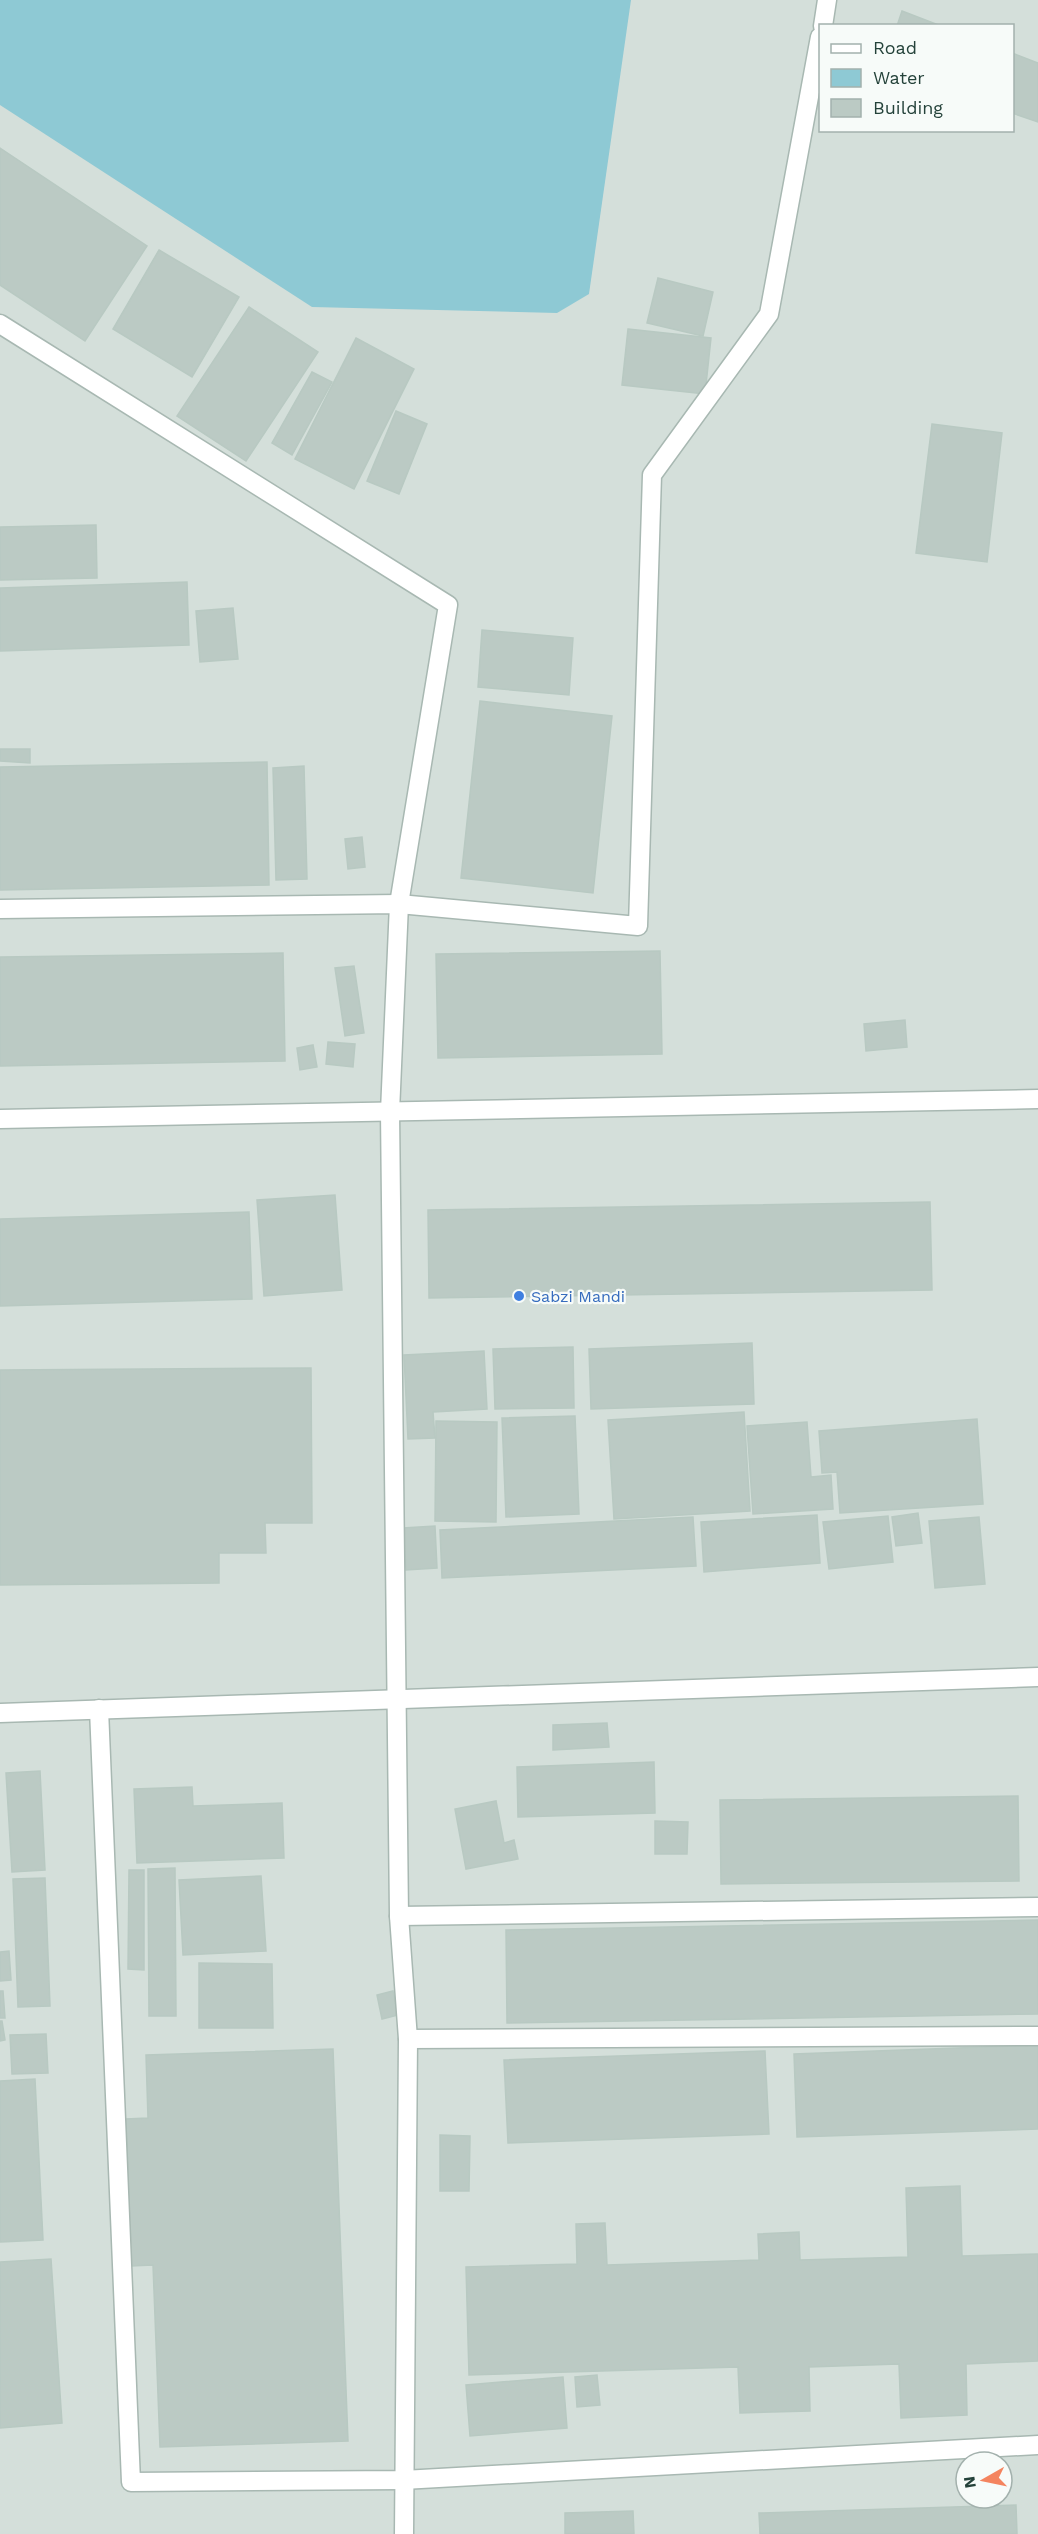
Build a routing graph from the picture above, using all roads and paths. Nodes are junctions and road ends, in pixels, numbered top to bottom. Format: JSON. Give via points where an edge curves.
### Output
{"nodes":[{"id":1,"x":827,"y":0,"type":"edge"},
{"id":2,"x":823,"y":24,"type":"edge"},
{"id":3,"x":819,"y":42,"type":"edge"},
{"id":4,"x":0,"y":324,"type":"edge"},
{"id":5,"x":399,"y":904,"type":"junction"},
{"id":6,"x":0,"y":909,"type":"edge"},
{"id":7,"x":1038,"y":1099,"type":"edge"},
{"id":8,"x":390,"y":1112,"type":"junction"},
{"id":9,"x":0,"y":1119,"type":"edge"},
{"id":10,"x":1038,"y":1677,"type":"edge"},
{"id":11,"x":396,"y":1699,"type":"junction"},
{"id":12,"x":99,"y":1709,"type":"junction"},
{"id":13,"x":0,"y":1713,"type":"edge"},
{"id":14,"x":1038,"y":1908,"type":"edge"},
{"id":15,"x":399,"y":1916,"type":"junction"},
{"id":16,"x":1038,"y":2036,"type":"edge"},
{"id":17,"x":408,"y":2038,"type":"junction"},
{"id":18,"x":1038,"y":2445,"type":"edge"},
{"id":19,"x":404,"y":2480,"type":"junction"},
{"id":20,"x":404,"y":2534,"type":"edge"}],
"edges":[{"from":1,"to":2,"type":"street"},
{"from":3,"to":5,"type":"street","via":[[769,314],[652,474],[638,926]]},
{"from":4,"to":5,"type":"street","via":[[448,605]]},
{"from":5,"to":6,"type":"street"},
{"from":5,"to":8,"type":"street"},
{"from":7,"to":8,"type":"street"},
{"from":8,"to":9,"type":"street"},
{"from":8,"to":11,"type":"street"},
{"from":10,"to":11,"type":"street"},
{"from":11,"to":12,"type":"street"},
{"from":11,"to":15,"type":"street"},
{"from":12,"to":13,"type":"street"},
{"from":12,"to":19,"type":"street","via":[[131,2482]]},
{"from":14,"to":15,"type":"street"},
{"from":15,"to":17,"type":"street"},
{"from":16,"to":17,"type":"street"},
{"from":17,"to":19,"type":"street"},
{"from":18,"to":19,"type":"street"},
{"from":19,"to":20,"type":"street"}]}
